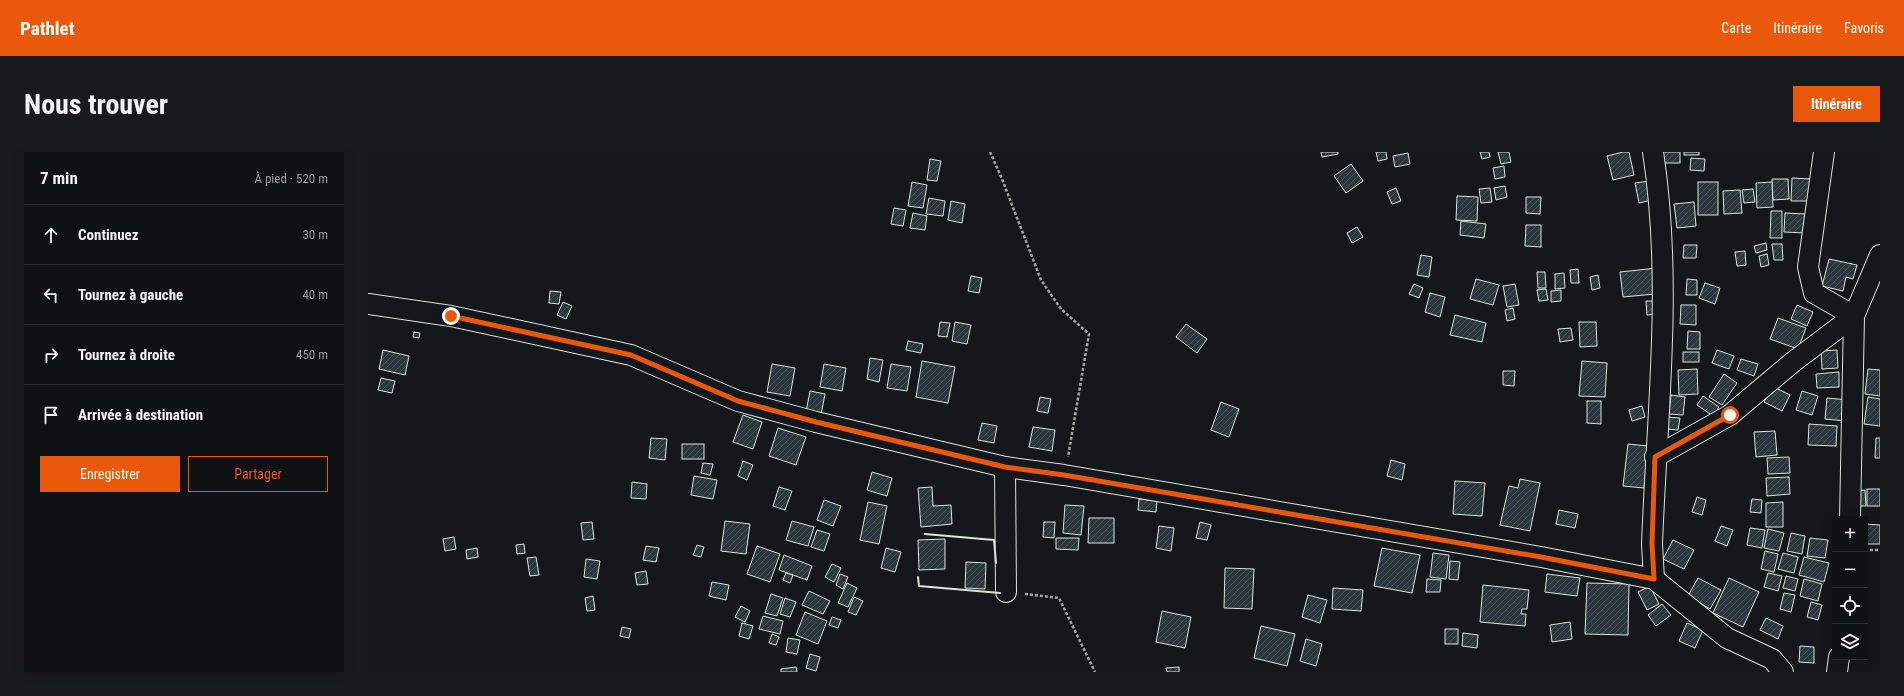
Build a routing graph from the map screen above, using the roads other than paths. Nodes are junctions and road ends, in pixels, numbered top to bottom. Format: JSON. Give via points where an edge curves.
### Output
{"nodes":[{"id":1,"x":1653,"y":152,"type":"edge"},
{"id":2,"x":1824,"y":152,"type":"edge"},
{"id":3,"x":1880,"y":255,"type":"edge"},
{"id":4,"x":368,"y":304,"type":"edge"},
{"id":5,"x":1854,"y":316,"type":"junction"},
{"id":6,"x":1655,"y":457,"type":"junction"},
{"id":7,"x":1005,"y":467,"type":"junction"},
{"id":8,"x":1850,"y":516,"type":"edge"},
{"id":9,"x":1654,"y":579,"type":"junction"},
{"id":10,"x":1006,"y":592,"type":"road end"},
{"id":11,"x":1839,"y":660,"type":"edge"},
{"id":12,"x":1782,"y":672,"type":"edge"},
{"id":13,"x":1837,"y":672,"type":"edge"}],
"edges":[{"from":1,"to":6,"type":"street","via":[[1658,186],[1664,315]]},
{"from":2,"to":5,"type":"street","via":[[1808,267],[1814,293]]},
{"from":3,"to":5,"type":"street"},
{"from":4,"to":7,"type":"street","via":[[451,316],[631,355],[738,401]]},
{"from":5,"to":6,"type":"street","via":[[1793,362],[1730,415]]},
{"from":5,"to":8,"type":"street"},
{"from":6,"to":9,"type":"street","via":[[1652,544]]},
{"from":7,"to":9,"type":"street","via":[[1541,557]]},
{"from":7,"to":10,"type":"street"},
{"from":9,"to":12,"type":"street","via":[[1727,638],[1772,659]]},
{"from":11,"to":13,"type":"street"}]}
